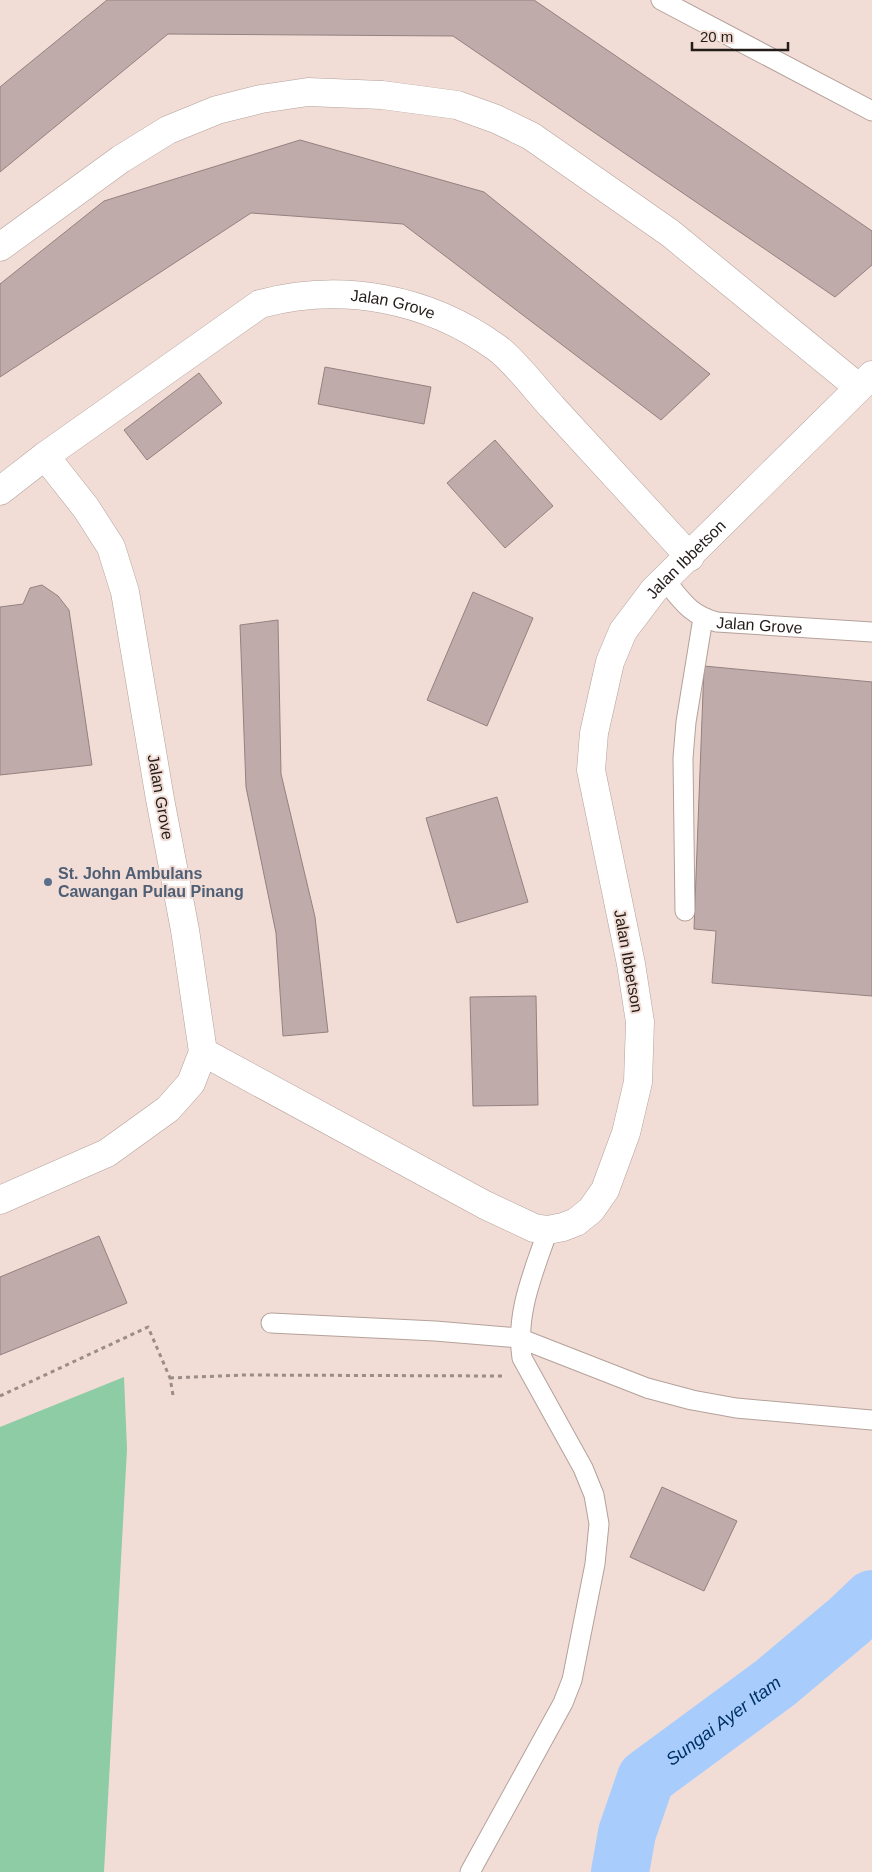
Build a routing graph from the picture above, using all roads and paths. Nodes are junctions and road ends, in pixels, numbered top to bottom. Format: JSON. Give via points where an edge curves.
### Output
{"nodes":[{"id":1,"x":660,"y":0,"type":"edge"},
{"id":2,"x":872,"y":111,"type":"edge"},
{"id":3,"x":0,"y":247,"type":"edge"},
{"id":4,"x":865,"y":381,"type":"edge"},
{"id":5,"x":45,"y":456,"type":"junction"},
{"id":6,"x":0,"y":491,"type":"edge"},
{"id":7,"x":690,"y":557,"type":"junction"},
{"id":8,"x":665,"y":580,"type":"junction"},
{"id":9,"x":703,"y":618,"type":"junction"},
{"id":10,"x":872,"y":632,"type":"edge"},
{"id":11,"x":685,"y":911,"type":"dead end"},
{"id":12,"x":203,"y":1052,"type":"junction"},
{"id":13,"x":0,"y":1200,"type":"edge"},
{"id":14,"x":548,"y":1230,"type":"junction"},
{"id":15,"x":271,"y":1323,"type":"dead end"},
{"id":16,"x":519,"y":1338,"type":"junction"},
{"id":17,"x":532,"y":1376,"type":"junction"},
{"id":18,"x":170,"y":1378,"type":"junction"},
{"id":19,"x":173,"y":1395,"type":"dead end"},
{"id":20,"x":0,"y":1396,"type":"edge"},
{"id":21,"x":872,"y":1420,"type":"edge"},
{"id":22,"x":470,"y":1872,"type":"edge"}],
"edges":[{"from":1,"to":2,"type":"lane"},
{"from":3,"to":4,"type":"street","via":[[121,159],[168,130],[217,110],[308,92],[382,95],[457,105],[531,136],[670,233]]},
{"from":4,"to":7,"type":"street","name":"Jalan Ibbetson"},
{"from":5,"to":6,"type":"street","name":"Jalan Grove"},
{"from":5,"to":7,"type":"street","name":"Jalan Grove","via":[[260,304],[290,296],[359,295],[407,303],[451,322],[498,349]]},
{"from":5,"to":12,"type":"street","name":"Jalan Grove","via":[[86,508],[111,547],[125,592],[186,930]]},
{"from":7,"to":8,"type":"street","name":"Jalan Ibbetson"},
{"from":8,"to":9,"type":"lane","name":"Jalan Grove","via":[[690,611]]},
{"from":8,"to":14,"type":"street","name":"Jalan Ibbetson","via":[[623,631],[610,662],[594,732],[591,770],[640,1022],[638,1082],[626,1133],[605,1190],[591,1210],[576,1222]]},
{"from":9,"to":10,"type":"lane","name":"Jalan Grove","via":[[718,622]]},
{"from":9,"to":11,"type":"lane","via":[[683,758]]},
{"from":12,"to":13,"type":"street","name":"Jalan Grove","via":[[191,1083],[168,1109],[107,1153]]},
{"from":12,"to":14,"type":"street","via":[[485,1205],[534,1228]]},
{"from":14,"to":16,"type":"lane","via":[[522,1312]]},
{"from":15,"to":16,"type":"lane"},
{"from":16,"to":17,"type":"lane","via":[[522,1358]]},
{"from":16,"to":21,"type":"lane","via":[[647,1388],[692,1400],[736,1408]]},
{"from":17,"to":18,"type":"path","via":[[244,1375]]},
{"from":17,"to":22,"type":"lane","via":[[584,1468],[594,1495],[599,1524],[595,1564],[572,1680],[566,1695]]},
{"from":18,"to":19,"type":"path"},
{"from":18,"to":20,"type":"path","via":[[148,1327]]}]}
